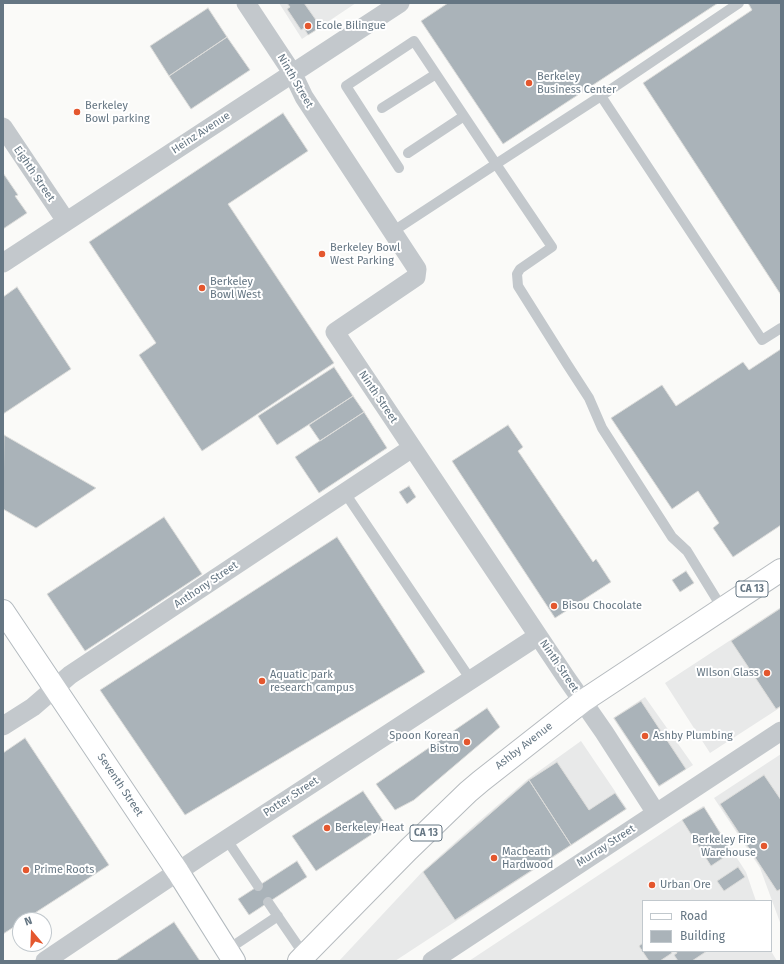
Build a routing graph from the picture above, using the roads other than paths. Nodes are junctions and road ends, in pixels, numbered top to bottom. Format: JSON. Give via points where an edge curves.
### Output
{"nodes":[{"id":1,"x":246,"y":3,"type":"edge"},
{"id":2,"x":400,"y":3,"type":"edge"},
{"id":3,"x":739,"y":3,"type":"edge"},
{"id":4,"x":293,"y":74,"type":"junction"},
{"id":5,"x":436,"y":74,"type":"junction"},
{"id":6,"x":601,"y":96,"type":"junction"},
{"id":7,"x":382,"y":108,"type":"dead end"},
{"id":8,"x":464,"y":116,"type":"junction"},
{"id":9,"x":3,"y":127,"type":"edge"},
{"id":10,"x":408,"y":153,"type":"dead end"},
{"id":11,"x":496,"y":164,"type":"junction"},
{"id":12,"x":399,"y":168,"type":"dead end"},
{"id":13,"x":66,"y":221,"type":"junction"},
{"id":14,"x":392,"y":232,"type":"junction"},
{"id":15,"x":3,"y":262,"type":"edge"},
{"id":16,"x":781,"y":328,"type":"edge"},
{"id":17,"x":412,"y":448,"type":"junction"},
{"id":18,"x":345,"y":493,"type":"junction"},
{"id":19,"x":781,"y":570,"type":"edge"},
{"id":20,"x":722,"y":608,"type":"junction"},
{"id":21,"x":3,"y":611,"type":"edge"},
{"id":22,"x":538,"y":636,"type":"junction"},
{"id":23,"x":471,"y":680,"type":"junction"},
{"id":24,"x":54,"y":689,"type":"junction"},
{"id":25,"x":583,"y":701,"type":"junction"},
{"id":26,"x":3,"y":726,"type":"edge"},
{"id":27,"x":781,"y":731,"type":"edge"},
{"id":28,"x":656,"y":813,"type":"junction"},
{"id":29,"x":227,"y":840,"type":"junction"},
{"id":30,"x":178,"y":872,"type":"junction"},
{"id":31,"x":258,"y":886,"type":"dead end"},
{"id":32,"x":268,"y":902,"type":"dead end"},
{"id":33,"x":278,"y":916,"type":"junction"},
{"id":34,"x":231,"y":956,"type":"edge"},
{"id":35,"x":302,"y":958,"type":"edge"},
{"id":36,"x":44,"y":961,"type":"edge"},
{"id":37,"x":432,"y":961,"type":"edge"}],
"edges":[{"from":1,"to":4,"type":"street","name":"Ninth Street"},
{"from":2,"to":4,"type":"street","name":"Heinz Avenue"},
{"from":3,"to":6,"type":"lane"},
{"from":4,"to":13,"type":"street","name":"Heinz Avenue"},
{"from":4,"to":14,"type":"street","name":"Ninth Street","via":[[304,97]]},
{"from":5,"to":7,"type":"lane"},
{"from":5,"to":8,"type":"lane"},
{"from":5,"to":12,"type":"lane","via":[[414,41],[346,86]]},
{"from":6,"to":11,"type":"lane"},
{"from":6,"to":16,"type":"lane","via":[[762,340]]},
{"from":8,"to":10,"type":"lane"},
{"from":8,"to":11,"type":"lane"},
{"from":9,"to":13,"type":"street","name":"Eighth Street"},
{"from":11,"to":14,"type":"lane"},
{"from":11,"to":20,"type":"lane","via":[[552,247],[520,269],[517,274],[518,286],[589,398],[602,428],[672,537],[687,551]]},
{"from":13,"to":15,"type":"street","name":"Heinz Avenue"},
{"from":14,"to":17,"type":"street","name":"Ninth Street","via":[[417,269],[416,277],[335,332]]},
{"from":17,"to":18,"type":"street","name":"Anthony Street"},
{"from":17,"to":22,"type":"street","name":"Ninth Street"},
{"from":18,"to":23,"type":"lane"},
{"from":18,"to":24,"type":"street","name":"Anthony Street","via":[[70,675]]},
{"from":19,"to":20,"type":"main road","name":"Ashby Avenue","number":"CA 13"},
{"from":20,"to":25,"type":"main road","name":"Ashby Avenue","number":"CA 13"},
{"from":21,"to":24,"type":"main road","name":"Seventh Street"},
{"from":22,"to":23,"type":"street","name":"Potter Street"},
{"from":22,"to":25,"type":"street","name":"Ninth Street"},
{"from":23,"to":29,"type":"street","name":"Potter Street"},
{"from":24,"to":26,"type":"street","name":"Anthony Street","via":[[33,707]]},
{"from":24,"to":30,"type":"main road","name":"Seventh Street"},
{"from":25,"to":28,"type":"street","name":"Ninth Street"},
{"from":25,"to":35,"type":"main road","name":"Ashby Avenue","number":"CA 13","via":[[468,792]]},
{"from":27,"to":28,"type":"street","name":"Murray Street"},
{"from":28,"to":37,"type":"street","name":"Murray Street"},
{"from":29,"to":30,"type":"street","name":"Potter Street"},
{"from":29,"to":31,"type":"lane"},
{"from":30,"to":34,"type":"main road","name":"Seventh Street"},
{"from":30,"to":36,"type":"street","name":"Potter Street"},
{"from":32,"to":33,"type":"lane"},
{"from":33,"to":34,"type":"lane"},
{"from":33,"to":35,"type":"lane"}]}
